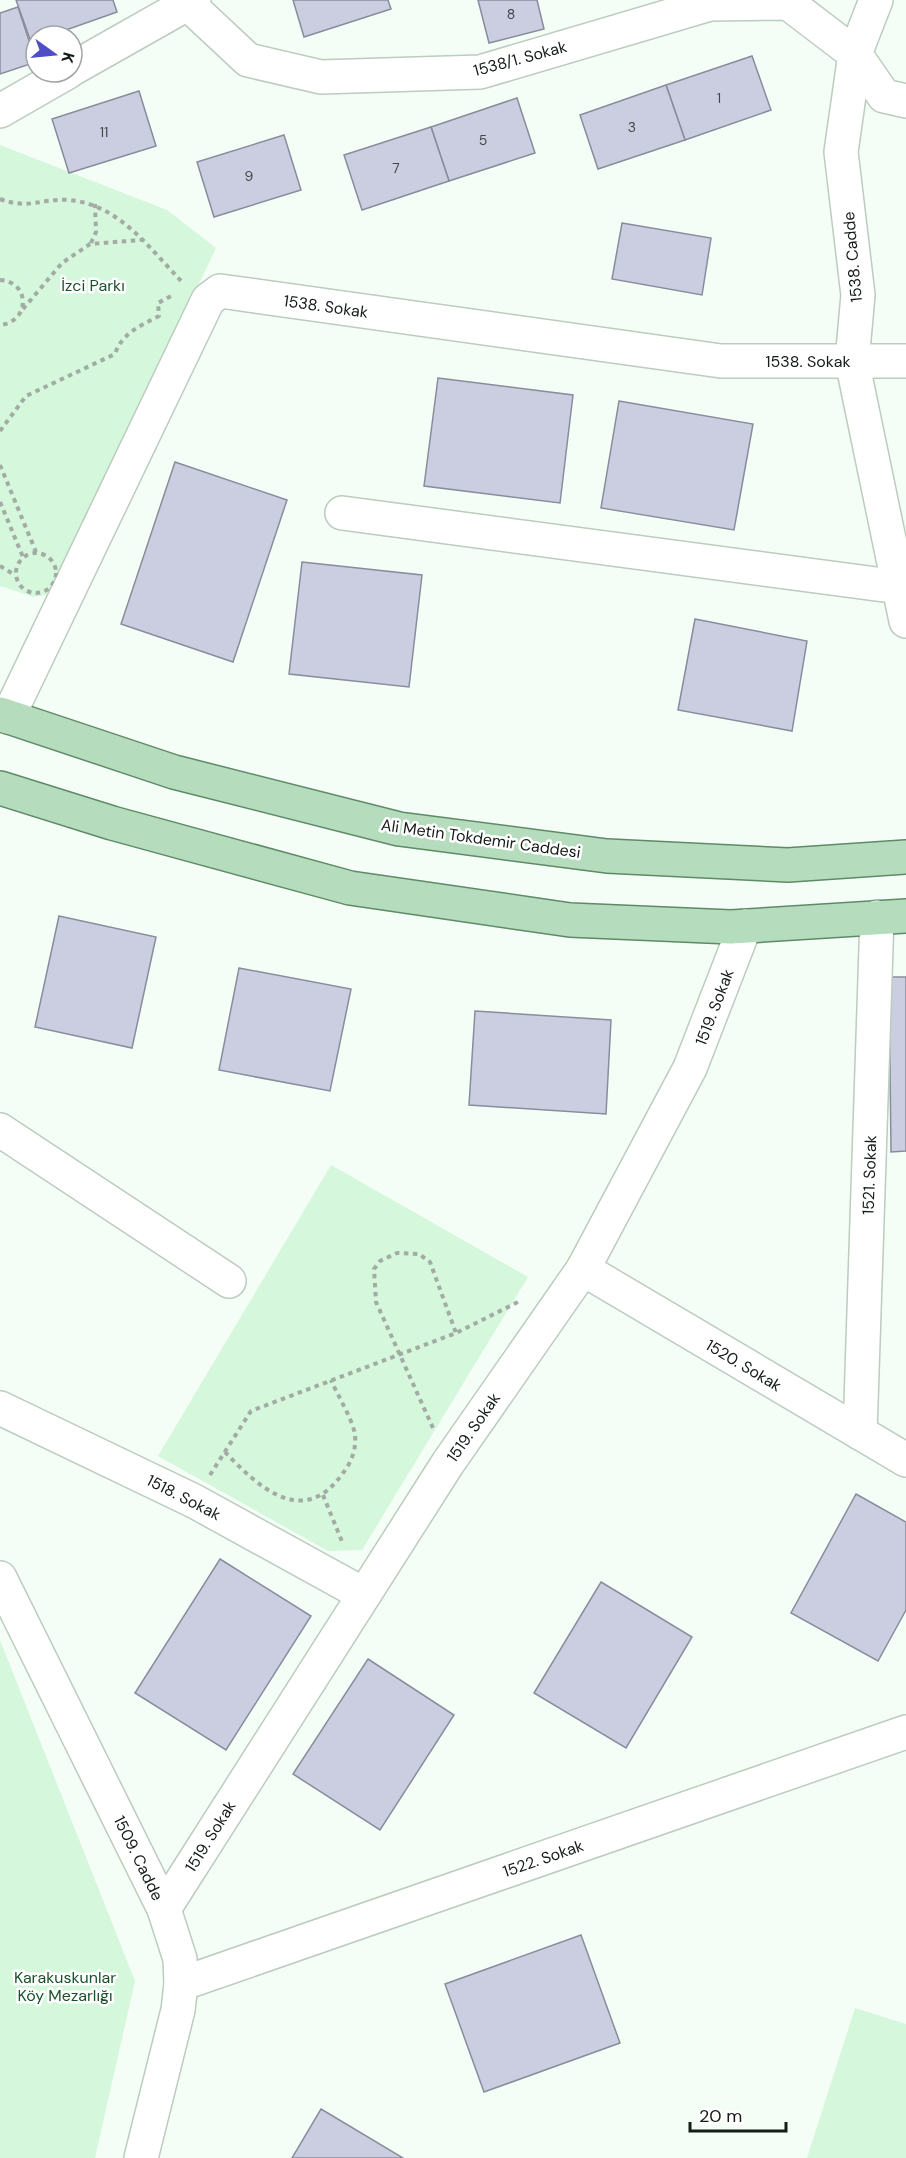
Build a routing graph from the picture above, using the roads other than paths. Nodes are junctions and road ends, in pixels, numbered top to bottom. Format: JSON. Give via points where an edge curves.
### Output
{"nodes":[{"id":1,"x":876,"y":0,"type":"edge"},
{"id":2,"x":191,"y":1,"type":"edge"},
{"id":3,"x":855,"y":54,"type":"junction"},
{"id":4,"x":84,"y":62,"type":"edge"},
{"id":5,"x":47,"y":84,"type":"edge"},
{"id":6,"x":906,"y":101,"type":"edge"},
{"id":7,"x":0,"y":111,"type":"edge"},
{"id":8,"x":852,"y":361,"type":"junction"},
{"id":9,"x":906,"y":361,"type":"edge"},
{"id":10,"x":342,"y":513,"type":"dead end"},
{"id":11,"x":899,"y":587,"type":"junction"},
{"id":12,"x":906,"y":621,"type":"edge"},
{"id":13,"x":4,"y":715,"type":"edge"},
{"id":14,"x":0,"y":788,"type":"edge"},
{"id":15,"x":906,"y":857,"type":"edge"},
{"id":16,"x":892,"y":916,"type":"edge"},
{"id":17,"x":745,"y":926,"type":"junction"},
{"id":18,"x":0,"y":1130,"type":"edge"},
{"id":19,"x":583,"y":1269,"type":"junction"},
{"id":20,"x":229,"y":1281,"type":"dead end"},
{"id":21,"x":0,"y":1408,"type":"edge"},
{"id":22,"x":860,"y":1433,"type":"junction"},
{"id":23,"x":906,"y":1460,"type":"edge"},
{"id":24,"x":0,"y":1578,"type":"edge"},
{"id":25,"x":363,"y":1594,"type":"junction"},
{"id":26,"x":906,"y":1732,"type":"edge"},
{"id":27,"x":164,"y":1909,"type":"junction"},
{"id":28,"x":180,"y":1984,"type":"junction"},
{"id":29,"x":141,"y":2158,"type":"edge"}],
"edges":[{"from":1,"to":3,"type":"street","name":"1538. Cadde"},
{"from":2,"to":3,"type":"street","name":"1538/1. Sokak","via":[[248,60],[321,77],[480,72],[710,4],[788,3]]},
{"from":2,"to":4,"type":"street","name":"1538/1. Sokak"},
{"from":3,"to":6,"type":"street","name":"1538/1. Sokak","via":[[884,96]]},
{"from":3,"to":8,"type":"street","name":"1538. Cadde","via":[[840,152],[858,295]]},
{"from":5,"to":7,"type":"street"},
{"from":8,"to":9,"type":"street","name":"1538. Sokak"},
{"from":8,"to":11,"type":"street","name":"1538. Cadde"},
{"from":8,"to":13,"type":"street","name":"1538. Sokak","via":[[721,361],[220,291],[208,300]]},
{"from":10,"to":11,"type":"street"},
{"from":11,"to":12,"type":"street","name":"1538. Cadde"},
{"from":13,"to":15,"type":"main road","name":"Ali Metin Tokdemir Caddesi","via":[[174,772],[399,829],[607,856],[788,865]]},
{"from":14,"to":17,"type":"main road","via":[[350,888],[570,920]]},
{"from":16,"to":17,"type":"main road"},
{"from":16,"to":22,"type":"street","name":"1521. Sokak"},
{"from":17,"to":19,"type":"street","name":"1519. Sokak","via":[[690,1068]]},
{"from":18,"to":20,"type":"street"},
{"from":19,"to":22,"type":"street","name":"1520. Sokak"},
{"from":19,"to":25,"type":"street","name":"1519. Sokak","via":[[448,1463]]},
{"from":21,"to":25,"type":"street","name":"1518. Sokak","via":[[194,1500]]},
{"from":22,"to":23,"type":"street","name":"1520. Sokak"},
{"from":24,"to":27,"type":"street","name":"1509. Cadde"},
{"from":25,"to":27,"type":"street","name":"1519. Sokak"},
{"from":26,"to":28,"type":"street","name":"1522. Sokak"},
{"from":27,"to":28,"type":"street","name":"1509. Cadde","via":[[180,1959]]},
{"from":28,"to":29,"type":"street","name":"1509. Cadde","via":[[178,2010]]}]}
